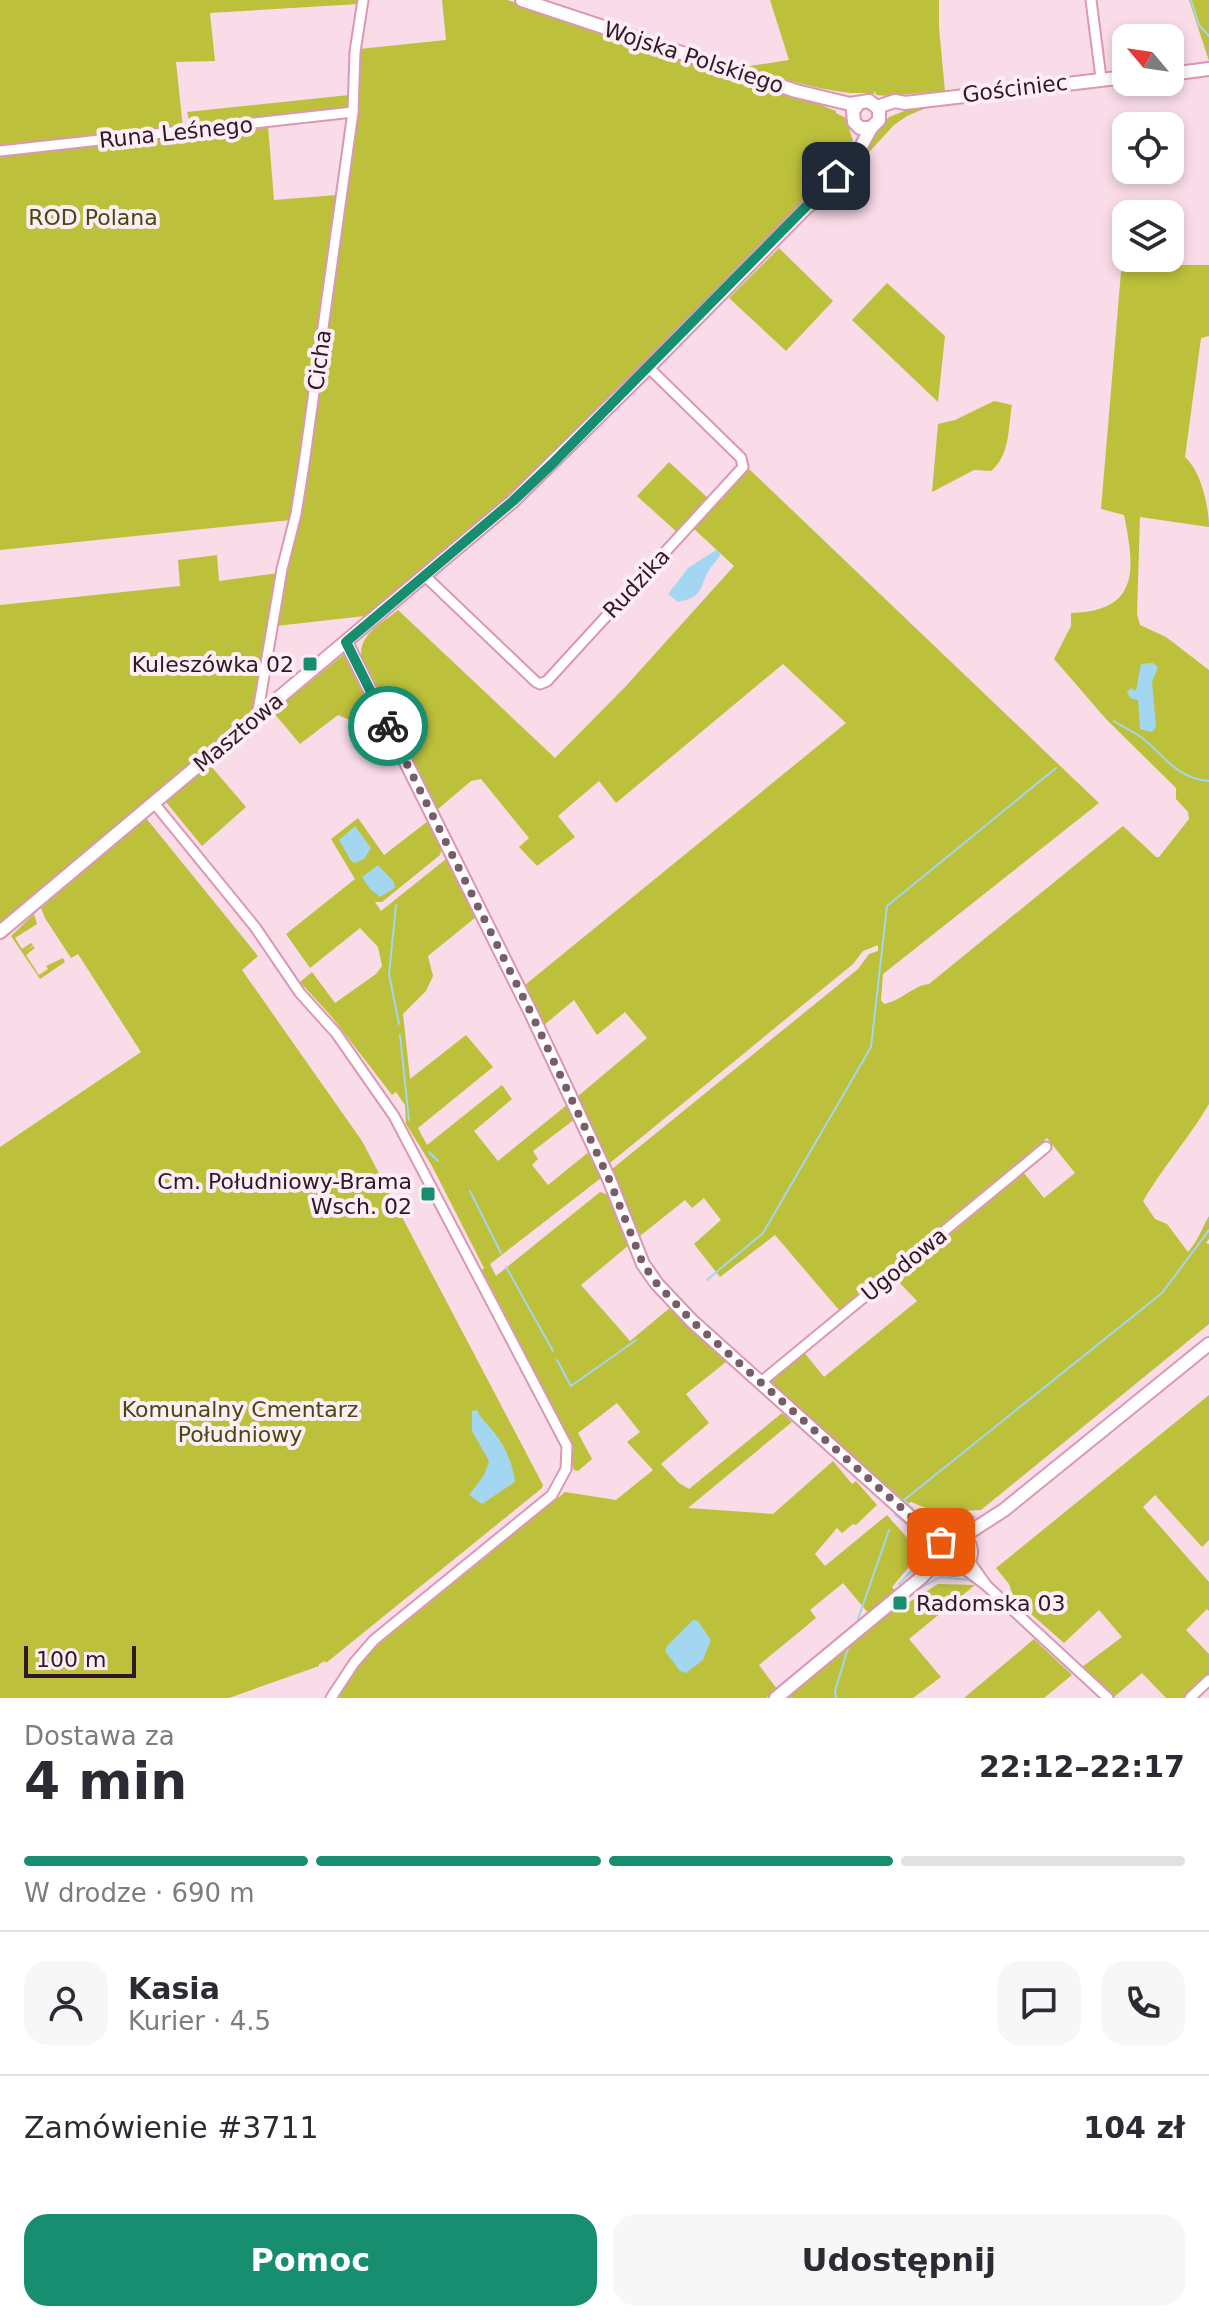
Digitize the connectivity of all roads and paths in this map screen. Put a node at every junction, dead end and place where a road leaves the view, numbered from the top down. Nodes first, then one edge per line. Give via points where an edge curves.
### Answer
1 (363, 0) edge
2 (522, 0) edge
3 (1091, 0) edge
4 (1209, 69) edge
5 (1184, 72) edge
6 (1101, 78) junction
7 (1112, 78) edge
8 (855, 109) junction
9 (353, 112) junction
10 (879, 112) junction
11 (866, 128) junction
12 (0, 151) edge
13 (649, 368) junction
14 (425, 576) junction
15 (346, 642) junction
16 (257, 717) junction
17 (154, 803) junction
18 (0, 932) edge
19 (1046, 1147) dead end
20 (1209, 1344) edge
21 (761, 1382) junction
22 (966, 1541) junction
23 (942, 1552) junction
24 (965, 1564) junction
25 (1209, 1680) edge
26 (331, 1698) edge
27 (776, 1698) edge
28 (1108, 1698) edge
29 (1190, 1698) edge

1 - 9 street, Cicha
2 - 8 street, Wojska Polskiego
3 - 6 street
4 - 5 street
6 - 7 street, Gościniec
6 - 10 street, Gościniec via 905,103
8 - 10 street via 869,101
8 - 11 street via 854,122
9 - 12 street, Runa Leśnego
9 - 16 street, Cicha via 304,464
10 - 11 street via 877,124
11 - 13 street, Masztowa via 851,160
13 - 14 street, Masztowa via 513,501
13 - 14 street, Rudzika via 741,458 743,467 547,681 536,682
14 - 15 street, Masztowa
15 - 16 street, Masztowa
15 - 21 street via 538,1028 643,1264 692,1321
16 - 17 street, Masztowa
17 - 18 street, Masztowa
17 - 26 street via 255,927 394,1116 567,1446 566,1469 552,1495 374,1640
19 - 21 street, Ugodowa
20 - 22 street
21 - 23 street
22 - 23 street via 952,1535
22 - 24 street via 971,1553
23 - 24 street via 953,1569
23 - 27 street via 922,1577
24 - 28 street
25 - 29 street

